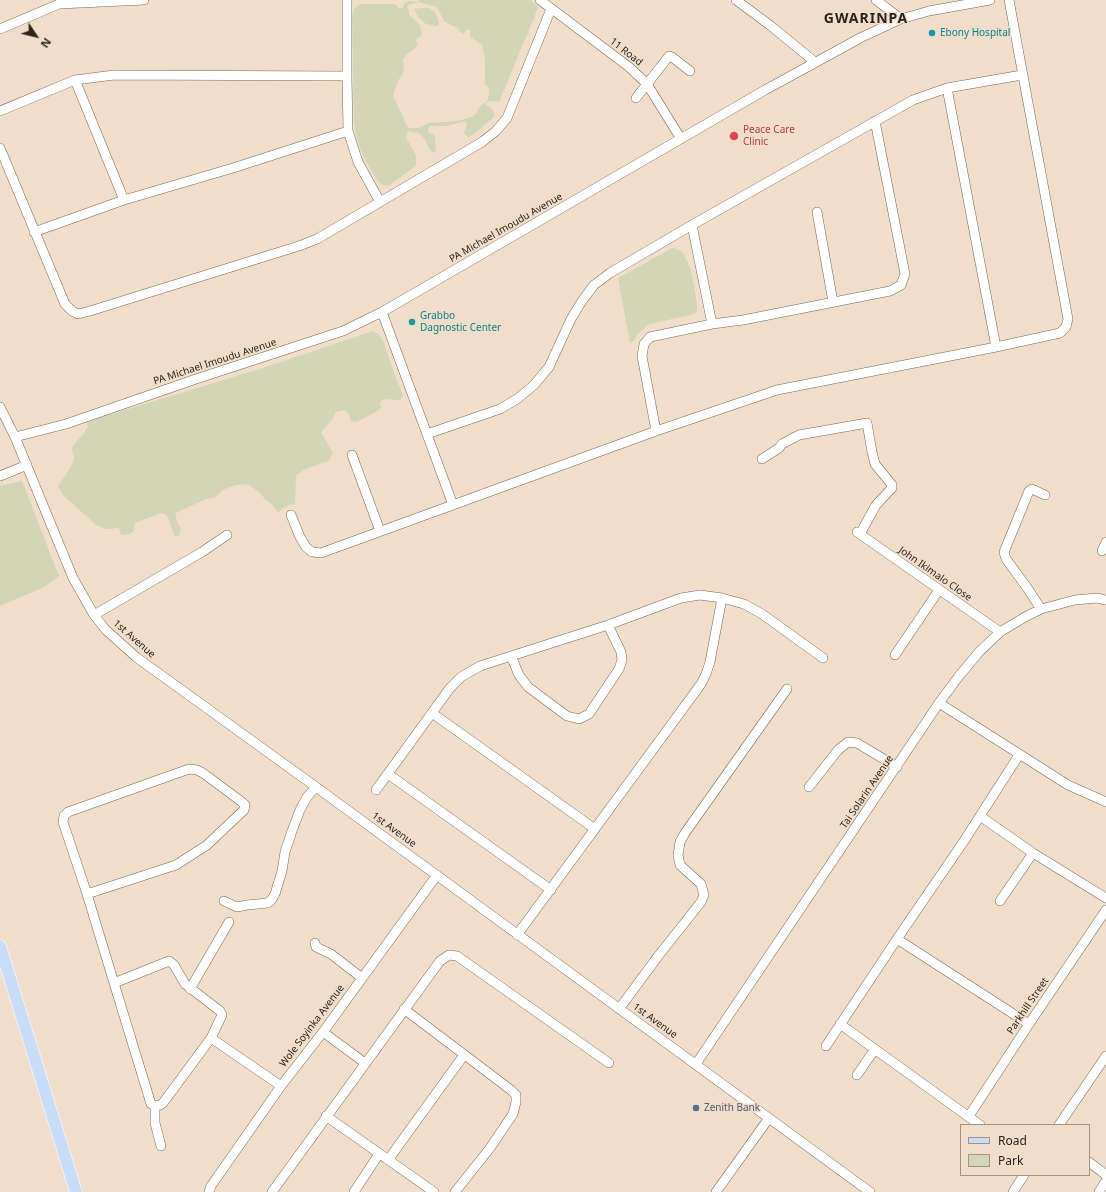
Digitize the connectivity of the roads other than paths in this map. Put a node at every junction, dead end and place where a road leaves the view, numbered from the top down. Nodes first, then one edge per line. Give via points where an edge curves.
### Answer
1 (144, 0) edge
2 (347, 0) edge
3 (540, 0) edge
4 (736, 0) edge
5 (876, 0) edge
6 (990, 0) edge
7 (1009, 0) edge
8 (58, 2) edge
9 (551, 9) junction
10 (901, 19) junction
11 (0, 29) edge
12 (815, 62) junction
13 (690, 71) dead end
14 (1022, 75) junction
15 (347, 76) junction
16 (75, 80) junction
17 (647, 84) junction
18 (947, 88) junction
19 (636, 98) dead end
20 (0, 111) edge
21 (876, 121) junction
22 (348, 130) junction
23 (681, 139) junction
24 (0, 148) edge
25 (124, 200) junction
26 (380, 202) junction
27 (818, 212) dead end
28 (692, 225) junction
29 (34, 232) junction
30 (833, 302) junction
31 (382, 312) junction
32 (712, 324) junction
33 (996, 347) junction
34 (0, 407) edge
35 (656, 431) junction
36 (427, 434) junction
37 (15, 438) junction
38 (352, 455) dead end
39 (762, 459) dead end
40 (26, 465) junction
41 (0, 476) edge
42 (1044, 495) dead end
43 (453, 505) junction
44 (291, 515) dead end
45 (380, 531) junction
46 (227, 535) dead end
47 (1106, 542) edge
48 (1102, 551) dead end
49 (939, 590) junction
50 (722, 598) junction
51 (1106, 600) edge
52 (1041, 609) junction
53 (94, 615) junction
54 (608, 625) junction
55 (1000, 632) junction
56 (895, 655) dead end
57 (511, 656) junction
58 (823, 658) dead end
59 (787, 689) dead end
60 (940, 703) junction
61 (432, 713) junction
62 (1020, 755) junction
63 (897, 767) junction
64 (388, 774) junction
65 (316, 786) junction
66 (809, 787) dead end
67 (376, 790) dead end
68 (1106, 802) edge
69 (980, 816) junction
70 (595, 829) junction
71 (1033, 853) junction
72 (437, 875) junction
73 (551, 890) junction
74 (87, 894) junction
75 (1106, 898) edge
76 (224, 901) dead end
77 (1000, 901) dead end
78 (1106, 910) edge
79 (229, 922) dead end
80 (517, 935) junction
81 (897, 939) junction
82 (315, 943) dead end
83 (0, 946) edge
84 (362, 978) junction
85 (114, 983) junction
86 (190, 989) junction
87 (619, 1009) junction
88 (404, 1010) junction
89 (840, 1024) junction
90 (1029, 1024) junction
91 (323, 1032) junction
92 (211, 1038) junction
93 (826, 1046) dead end
94 (875, 1049) junction
95 (464, 1055) junction
96 (1106, 1056) edge
97 (365, 1063) junction
98 (609, 1063) dead end
99 (696, 1064) junction
100 (857, 1075) dead end
101 (281, 1086) junction
102 (156, 1106) junction
103 (326, 1116) junction
104 (969, 1116) junction
105 (769, 1118) junction
106 (979, 1124) edge
107 (1060, 1124) edge
108 (161, 1146) dead end
109 (380, 1154) junction
110 (388, 1160) junction
111 (1090, 1163) edge
112 (1106, 1175) edge
113 (1023, 1176) edge
114 (1106, 1181) edge
115 (431, 1191) edge
116 (76, 1192) edge
117 (209, 1192) edge
118 (272, 1192) edge
119 (354, 1192) edge
120 (455, 1192) edge
121 (716, 1192) edge
122 (870, 1192) edge
123 (1013, 1192) edge
124 (1099, 1192) edge

1 - 8 street
2 - 15 street
3 - 9 street, 11 Road
4 - 12 street
5 - 10 street
6 - 10 street, PA Michael Imoudu Avenue
7 - 14 street
8 - 11 street
9 - 17 street, 11 Road via 629,67
9 - 26 street via 507,118 496,131 482,142
10 - 12 street, PA Michael Imoudu Avenue
12 - 23 street, PA Michael Imoudu Avenue
13 - 17 street via 669,56
14 - 18 street
14 - 33 street via 1068,319 1066,327 1060,333
15 - 16 street via 114,75
15 - 22 street
16 - 20 street
16 - 25 street
17 - 19 street
17 - 23 street, 11 Road
18 - 21 street via 913,100
18 - 33 street
21 - 28 street
21 - 30 street via 905,274 901,285 890,291
22 - 25 street
22 - 26 street via 358,162
23 - 31 street, PA Michael Imoudu Avenue
24 - 29 street
25 - 29 street
26 - 29 street via 317,239 299,246 78,314 64,304
27 - 30 street
28 - 32 street
28 - 36 street via 594,285 571,319 549,367 534,385 517,399 493,412
30 - 32 street
31 - 36 street
31 - 37 street, PA Michael Imoudu Avenue via 343,331 66,424
32 - 35 street via 650,337 644,344 642,356
33 - 35 street via 777,390
34 - 37 street, 1st Avenue
35 - 43 street
36 - 43 street
37 - 40 street, 1st Avenue
38 - 45 street
39 - 49 street, John Ikimalo Close via 799,435 867,423 875,464 892,488 876,505 858,533
40 - 41 street
40 - 53 street, 1st Avenue via 73,578
42 - 52 street via 1032,489 1029,491 1004,552 1006,559
43 - 45 street
44 - 45 street via 303,542 312,552 321,553
46 - 53 street
47 - 48 street
49 - 55 street, John Ikimalo Close
49 - 56 street
50 - 54 street via 700,595 681,598
50 - 58 street via 744,604 762,614
50 - 70 street via 710,662 701,684
51 - 52 street, Tai Solarin Avenue via 1075,600
52 - 55 street, Tai Solarin Avenue
53 - 65 street, 1st Avenue via 106,630 136,657
54 - 57 street
54 - 57 street via 621,652 622,660 619,669 589,714 579,719 567,716 528,687 519,675
55 - 60 street, Tai Solarin Avenue via 980,651
57 - 61 street via 480,666 461,677
59 - 87 street via 680,842 680,865 701,884 704,895
60 - 62 street
60 - 63 street, Tai Solarin Avenue
61 - 64 street
61 - 70 street
62 - 68 street via 1068,785
62 - 69 street
63 - 66 street via 857,743 848,742 838,750
63 - 99 street, Tai Solarin Avenue
64 - 67 street
64 - 73 street
65 - 72 street, 1st Avenue
65 - 76 street via 300,810 272,899 268,903 237,907
69 - 71 street
69 - 81 street
70 - 73 street
71 - 75 street
71 - 77 street
72 - 80 street, 1st Avenue
72 - 84 street, Wole Soyinka Avenue
73 - 80 street
74 - 74 street via 176,865 207,845 244,810 245,805 204,773 189,769 68,812 64,816 64,822
74 - 85 street
78 - 90 street, Parkhill Street
79 - 86 street
80 - 87 street, 1st Avenue
81 - 89 street
81 - 90 street
82 - 84 street via 316,947 331,954
83 - 116 main road
84 - 91 street, Wole Soyinka Avenue
85 - 86 street via 169,961
85 - 102 street via 151,1104
86 - 92 street via 222,1015
87 - 99 street, 1st Avenue
88 - 95 street
88 - 97 street
88 - 98 street via 440,961 449,955 457,956
89 - 93 street
89 - 94 street
90 - 104 street, Parkhill Street
91 - 97 street
91 - 101 street, Wole Soyinka Avenue
92 - 101 street
92 - 102 street via 163,1103
94 - 100 street
94 - 104 street
95 - 110 street
95 - 120 street via 511,1090 516,1095 516,1102 513,1114 490,1148
96 - 107 street
97 - 103 street
99 - 105 street, 1st Avenue
101 - 117 street, Wole Soyinka Avenue
102 - 108 street via 155,1123
103 - 109 street
103 - 118 street
104 - 106 street
105 - 121 street
105 - 122 street, 1st Avenue
109 - 110 street
109 - 119 street
110 - 115 street
111 - 112 street
113 - 123 street
114 - 124 street

